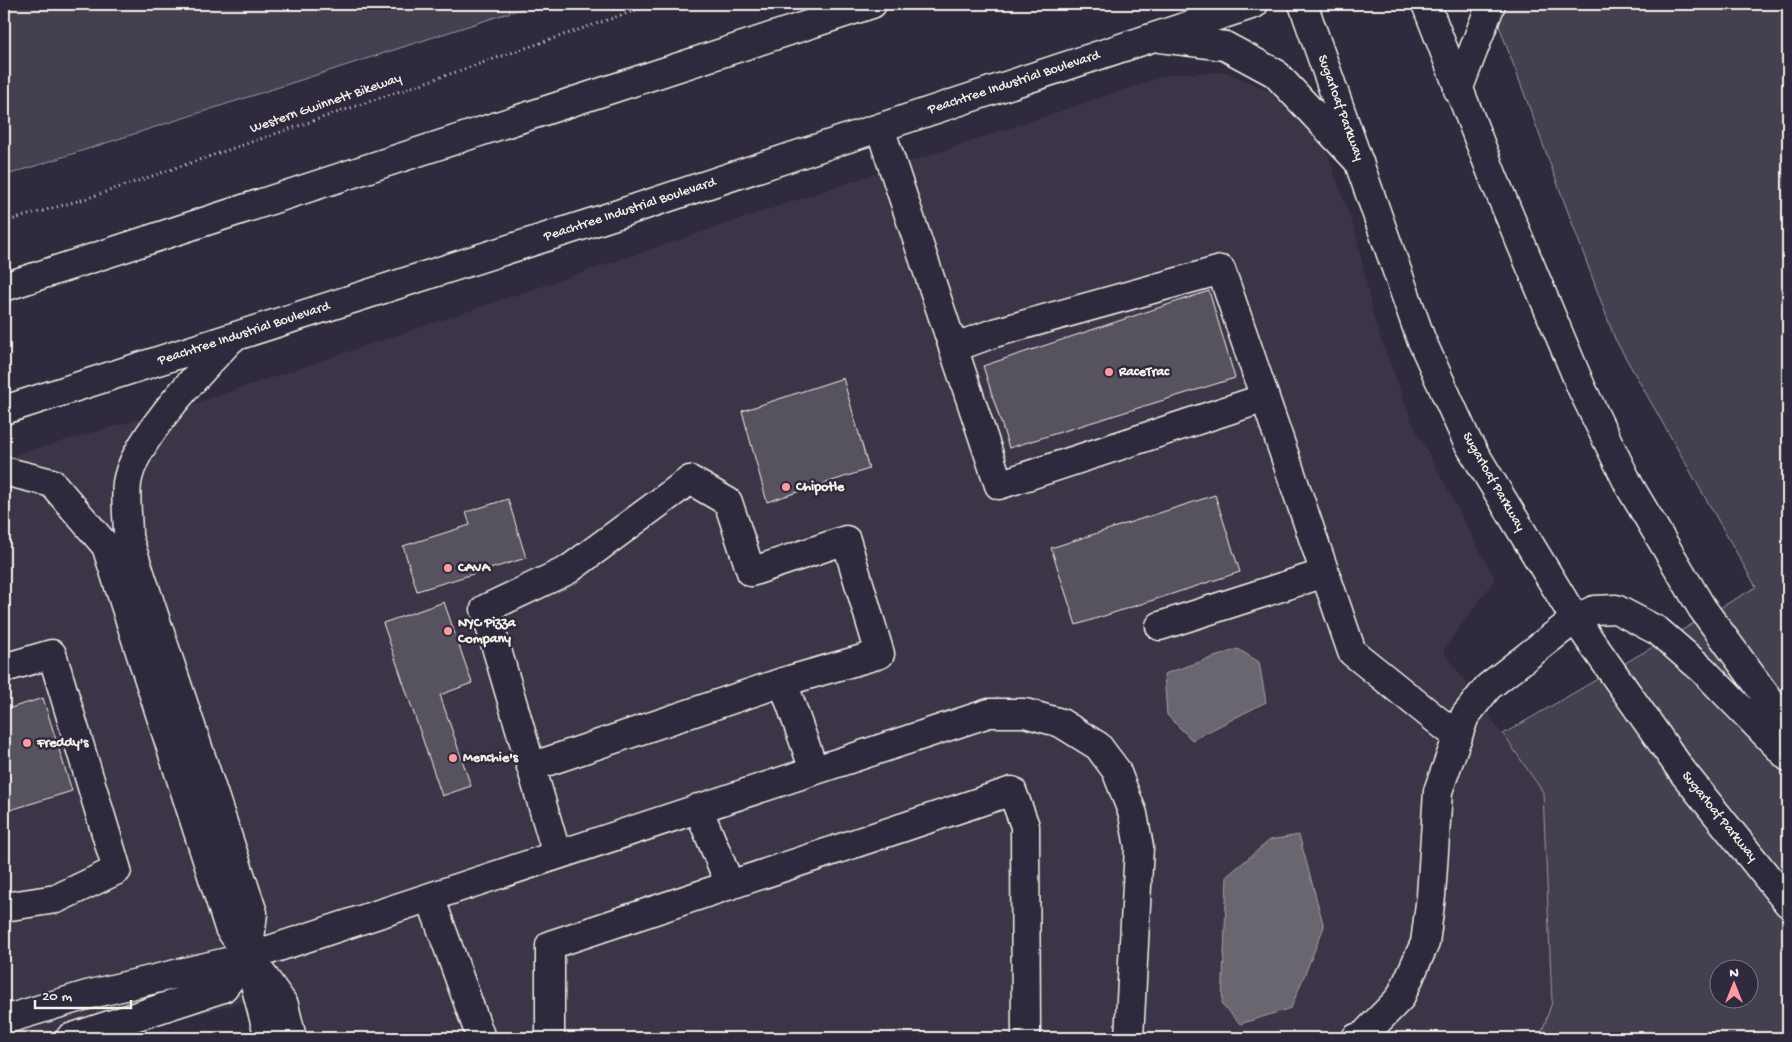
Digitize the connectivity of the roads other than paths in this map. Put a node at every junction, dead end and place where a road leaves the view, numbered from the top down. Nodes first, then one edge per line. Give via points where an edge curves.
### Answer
1 (872, 4) edge
2 (1254, 4) edge
3 (1303, 4) edge
4 (1426, 4) edge
5 (1491, 4) edge
6 (1154, 37) junction
7 (1458, 90) junction
8 (880, 128) junction
9 (1359, 162) junction
10 (4, 287) edge
11 (232, 338) junction
12 (953, 348) junction
13 (1265, 398) junction
14 (4, 410) edge
15 (4, 471) edge
16 (1325, 573) junction
17 (1575, 619) junction
18 (1160, 626) dead end
19 (4, 668) edge
20 (783, 682) junction
21 (1788, 726) edge
22 (1458, 737) junction
23 (1788, 757) edge
24 (531, 767) junction
25 (814, 770) junction
26 (698, 808) junction
27 (557, 855) junction
28 (730, 885) junction
29 (430, 897) junction
30 (1788, 903) edge
31 (4, 907) edge
32 (248, 957) junction
33 (4, 1020) edge
34 (70, 1038) edge
35 (269, 1038) edge
36 (292, 1038) edge
37 (481, 1038) edge
38 (550, 1038) edge
39 (1026, 1038) edge
40 (1129, 1038) edge
41 (1356, 1038) edge

1 - 10 main road
2 - 6 main road, Peachtree Industrial Boulevard
3 - 9 main road, Sugarloaf Parkway
4 - 7 main road
5 - 7 main road
6 - 8 main road, Peachtree Industrial Boulevard
6 - 9 main road via 1225,46 1275,73
7 - 21 main road via 1582,389 1630,487 1702,608
8 - 11 main road, Peachtree Industrial Boulevard
8 - 12 main road
9 - 17 main road, Sugarloaf Parkway via 1421,338 1467,441
11 - 14 main road, Peachtree Industrial Boulevard
11 - 32 main road via 184,390 141,446 127,482 128,537 253,912
12 - 13 main road via 994,333 1221,270
12 - 13 main road via 999,485
13 - 16 main road
15 - 32 main road via 52,483 106,546 229,928
16 - 18 main road
16 - 22 main road via 1352,652
17 - 22 main road via 1488,687 1465,716
17 - 23 main road via 1586,612 1616,609 1658,631 1703,670
17 - 30 main road, Sugarloaf Parkway via 1682,771
19 - 31 main road via 52,654 117,870 56,899
20 - 24 main road
20 - 24 main road via 880,654 846,540 751,572 728,502 690,480 568,570 485,609
20 - 25 main road
22 - 41 main road via 1438,791 1425,943 1400,998 1364,1035
24 - 27 main road
25 - 26 main road
25 - 40 main road via 989,713 1025,713 1061,723 1098,746 1116,770 1134,814 1139,847
26 - 27 main road
26 - 28 main road
27 - 29 main road
28 - 38 main road via 550,945
28 - 39 main road via 1012,791 1025,826
29 - 32 main road
29 - 37 main road
32 - 33 main road via 87,995
32 - 34 main road via 223,988
32 - 35 main road
32 - 36 main road via 284,1005

